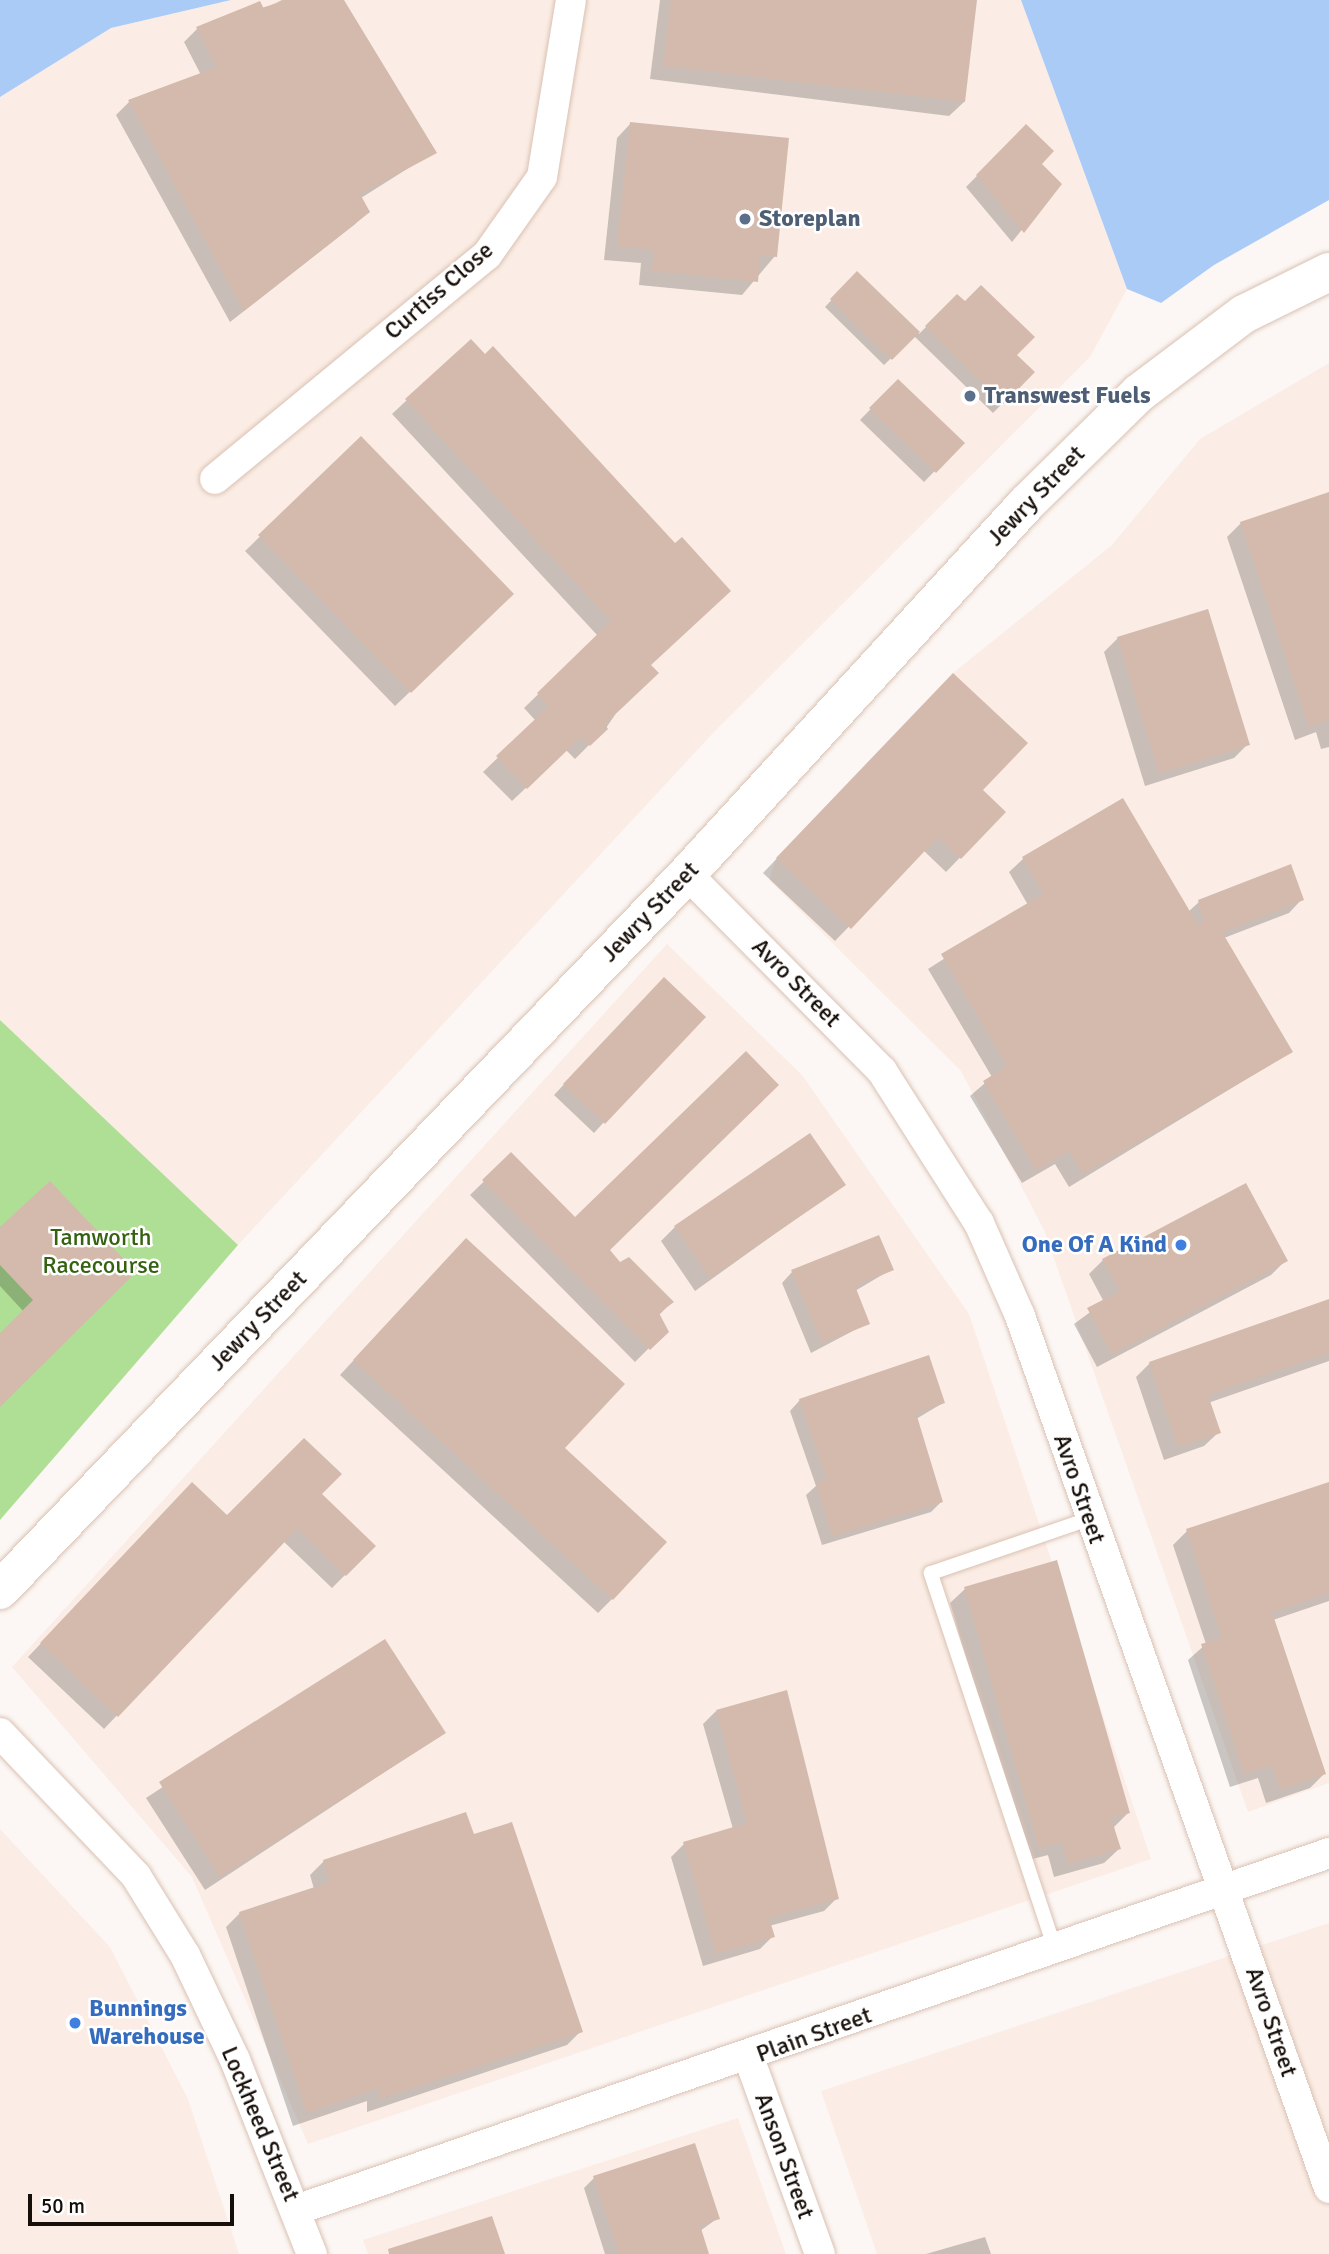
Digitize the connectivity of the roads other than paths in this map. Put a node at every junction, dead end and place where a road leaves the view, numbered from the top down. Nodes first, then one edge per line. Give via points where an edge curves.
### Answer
1 (572, 0) edge
2 (1329, 272) edge
3 (215, 479) dead end
4 (687, 874) junction
5 (1089, 1519) junction
6 (0, 1590) edge
7 (0, 1733) edge
8 (1329, 1853) edge
9 (1225, 1890) junction
10 (1055, 1949) junction
11 (749, 2058) junction
12 (1329, 2188) edge
13 (296, 2210) junction
14 (312, 2254) edge
15 (820, 2254) edge

1 - 3 street, Curtiss Close via 542,177 487,255
2 - 4 main road, Jewry Street via 1244,314 1139,393 1026,504
4 - 5 street, Avro Street via 882,1071 933,1144 979,1223 1020,1316
4 - 6 main road, Jewry Street
5 - 9 street, Avro Street
5 - 10 lane via 931,1573
7 - 13 street, Lockheed Street via 136,1876 207,2002
8 - 9 street, Plain Street
9 - 10 street, Plain Street
9 - 12 street, Avro Street
10 - 11 street, Plain Street
11 - 13 street, Plain Street
11 - 15 street, Anson Street
13 - 14 street, Lockheed Street

